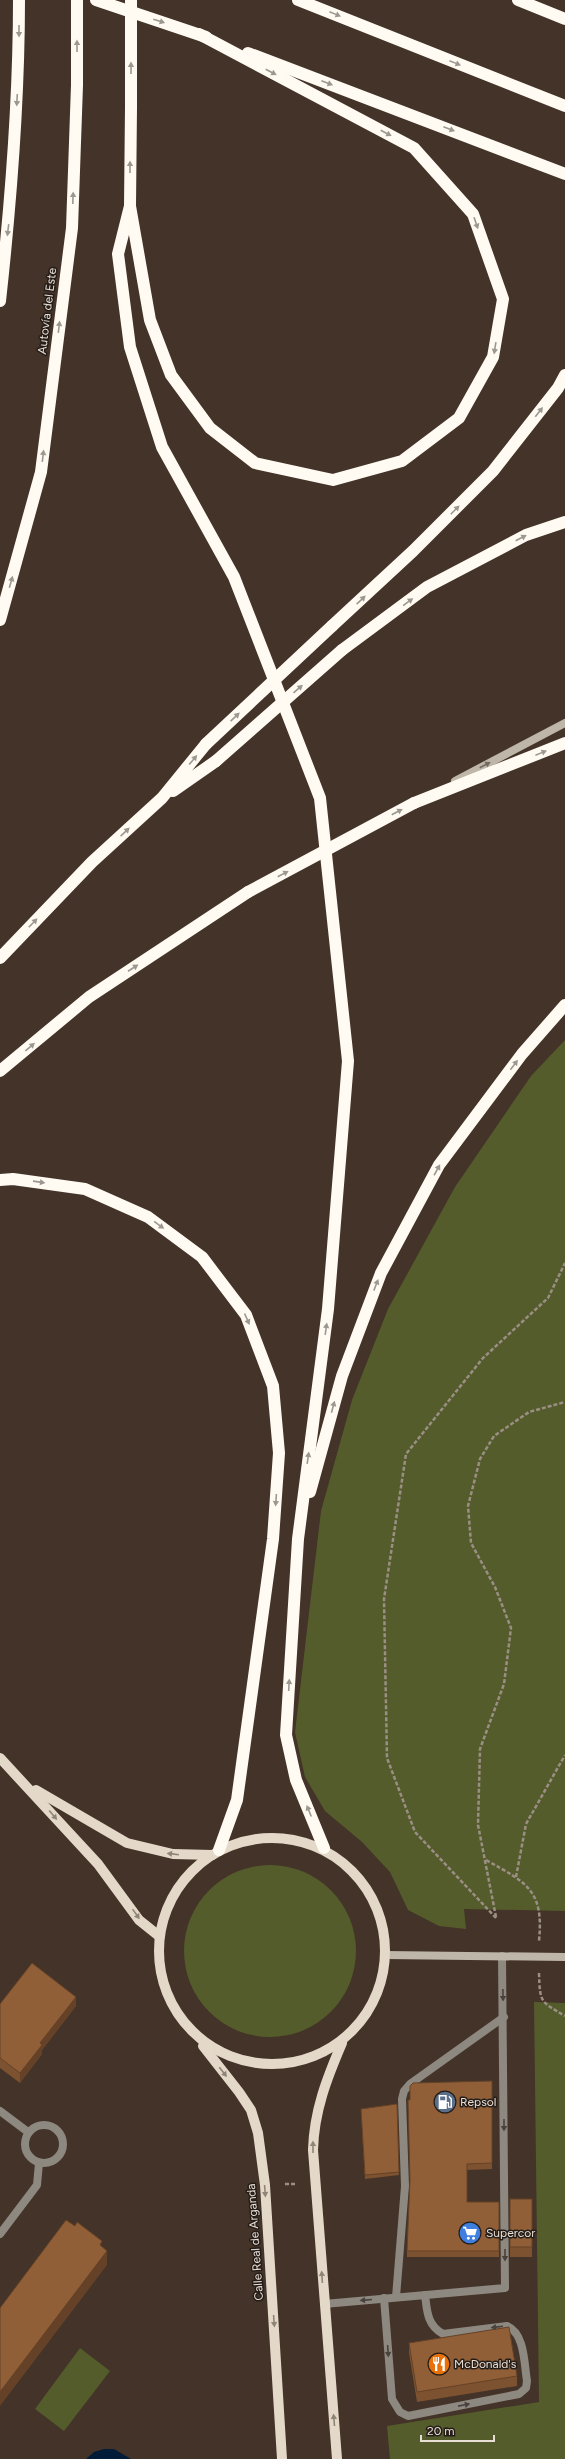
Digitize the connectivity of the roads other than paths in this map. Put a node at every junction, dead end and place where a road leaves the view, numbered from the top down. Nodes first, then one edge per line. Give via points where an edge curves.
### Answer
1 (19, 0) edge
2 (77, 0) edge
3 (96, 0) edge
4 (131, 0) edge
5 (298, 0) edge
6 (518, 0) edge
7 (565, 19) edge
8 (199, 34) junction
9 (565, 106) edge
10 (565, 174) edge
11 (130, 206) junction
12 (0, 301) edge
13 (565, 375) edge
14 (565, 522) edge
15 (0, 620) edge
16 (565, 723) edge
17 (565, 743) edge
18 (162, 798) junction
19 (414, 803) junction
20 (0, 958) edge
21 (565, 1005) edge
22 (0, 1071) edge
23 (0, 1180) edge
24 (298, 1540) junction
25 (0, 1758) edge
26 (28, 1785) junction
27 (324, 1848) junction
28 (216, 1853) junction
29 (159, 1936) junction
30 (385, 1955) junction
31 (502, 1956) junction
32 (565, 1957) edge
33 (504, 2017) junction
34 (199, 2041) junction
35 (342, 2043) junction
36 (0, 2111) edge
37 (28, 2132) junction
38 (39, 2163) junction
39 (0, 2234) edge
40 (425, 2295) junction
41 (396, 2297) junction
42 (384, 2298) junction
43 (324, 2304) junction
44 (282, 2459) edge
45 (337, 2459) edge

1 -> 12 highway via 19,61 10,218
15 -> 2 highway, Autovía del Este via 41,472 72,228
3 -> 8 highway
11 -> 4 highway, bridge
5 -> 9 highway
6 - 7 highway
8 -> 10 highway
8 -> 11 highway via 414,148 473,214 503,299 493,357 459,418 402,461 333,480 255,463 210,428 171,375 150,320
24 -> 11 highway via 328,1309 348,1061 320,798 234,577 162,447 130,347 118,254
18 -> 13 highway, bridge via 206,744 413,551 493,471 558,388
18 -> 14 highway, bridge via 216,761 342,650 427,587 526,536
19 -> 16 main road
19 -> 17 highway
20 -> 18 highway via 92,862
22 -> 19 highway, bridge via 89,997 248,892
24 -> 21 highway via 342,1376 381,1273 439,1165 522,1054
23 -> 28 highway via 13,1178 85,1188 148,1217 202,1256 246,1315 272,1386 279,1453 273,1539 237,1800
27 -> 24 highway via 296,1780 286,1735
25 - 26 main road
28 -> 26 main road via 173,1854 127,1844
26 -> 29 main road via 98,1864 139,1920
27 - 28 main road via 289,1836 257,1835
27 - 30 main road via 360,1878 380,1915
28 - 29 main road via 191,1873 174,1896
29 - 34 main road via 160,1982 183,2023
30 - 31 main road
30 - 35 main road via 380,1984 368,2012
31 - 32 main road
31 -> 33 street
33 -> 40 street via 506,2288
33 - 41 street via 410,2084 404,2091 402,2099 405,2186
34 - 35 main road via 224,2056 254,2064 284,2065 313,2059
34 -> 44 main road, Calle Real de Arganda via 240,2092 251,2110 258,2132 265,2185
43 -> 35 main road via 313,2129 324,2084
36 - 37 street
37 - 38 street via 26,2150 29,2156
37 - 38 street via 46,2125 52,2126 61,2135 63,2147 57,2158 52,2162
38 - 39 street via 37,2185
40 - 41 street
42 -> 40 street via 392,2399 400,2412 408,2416 519,2394 526,2388 519,2336 513,2329 507,2326 443,2334 435,2330 428,2320
41 - 42 street
42 -> 43 street
45 -> 43 main road

